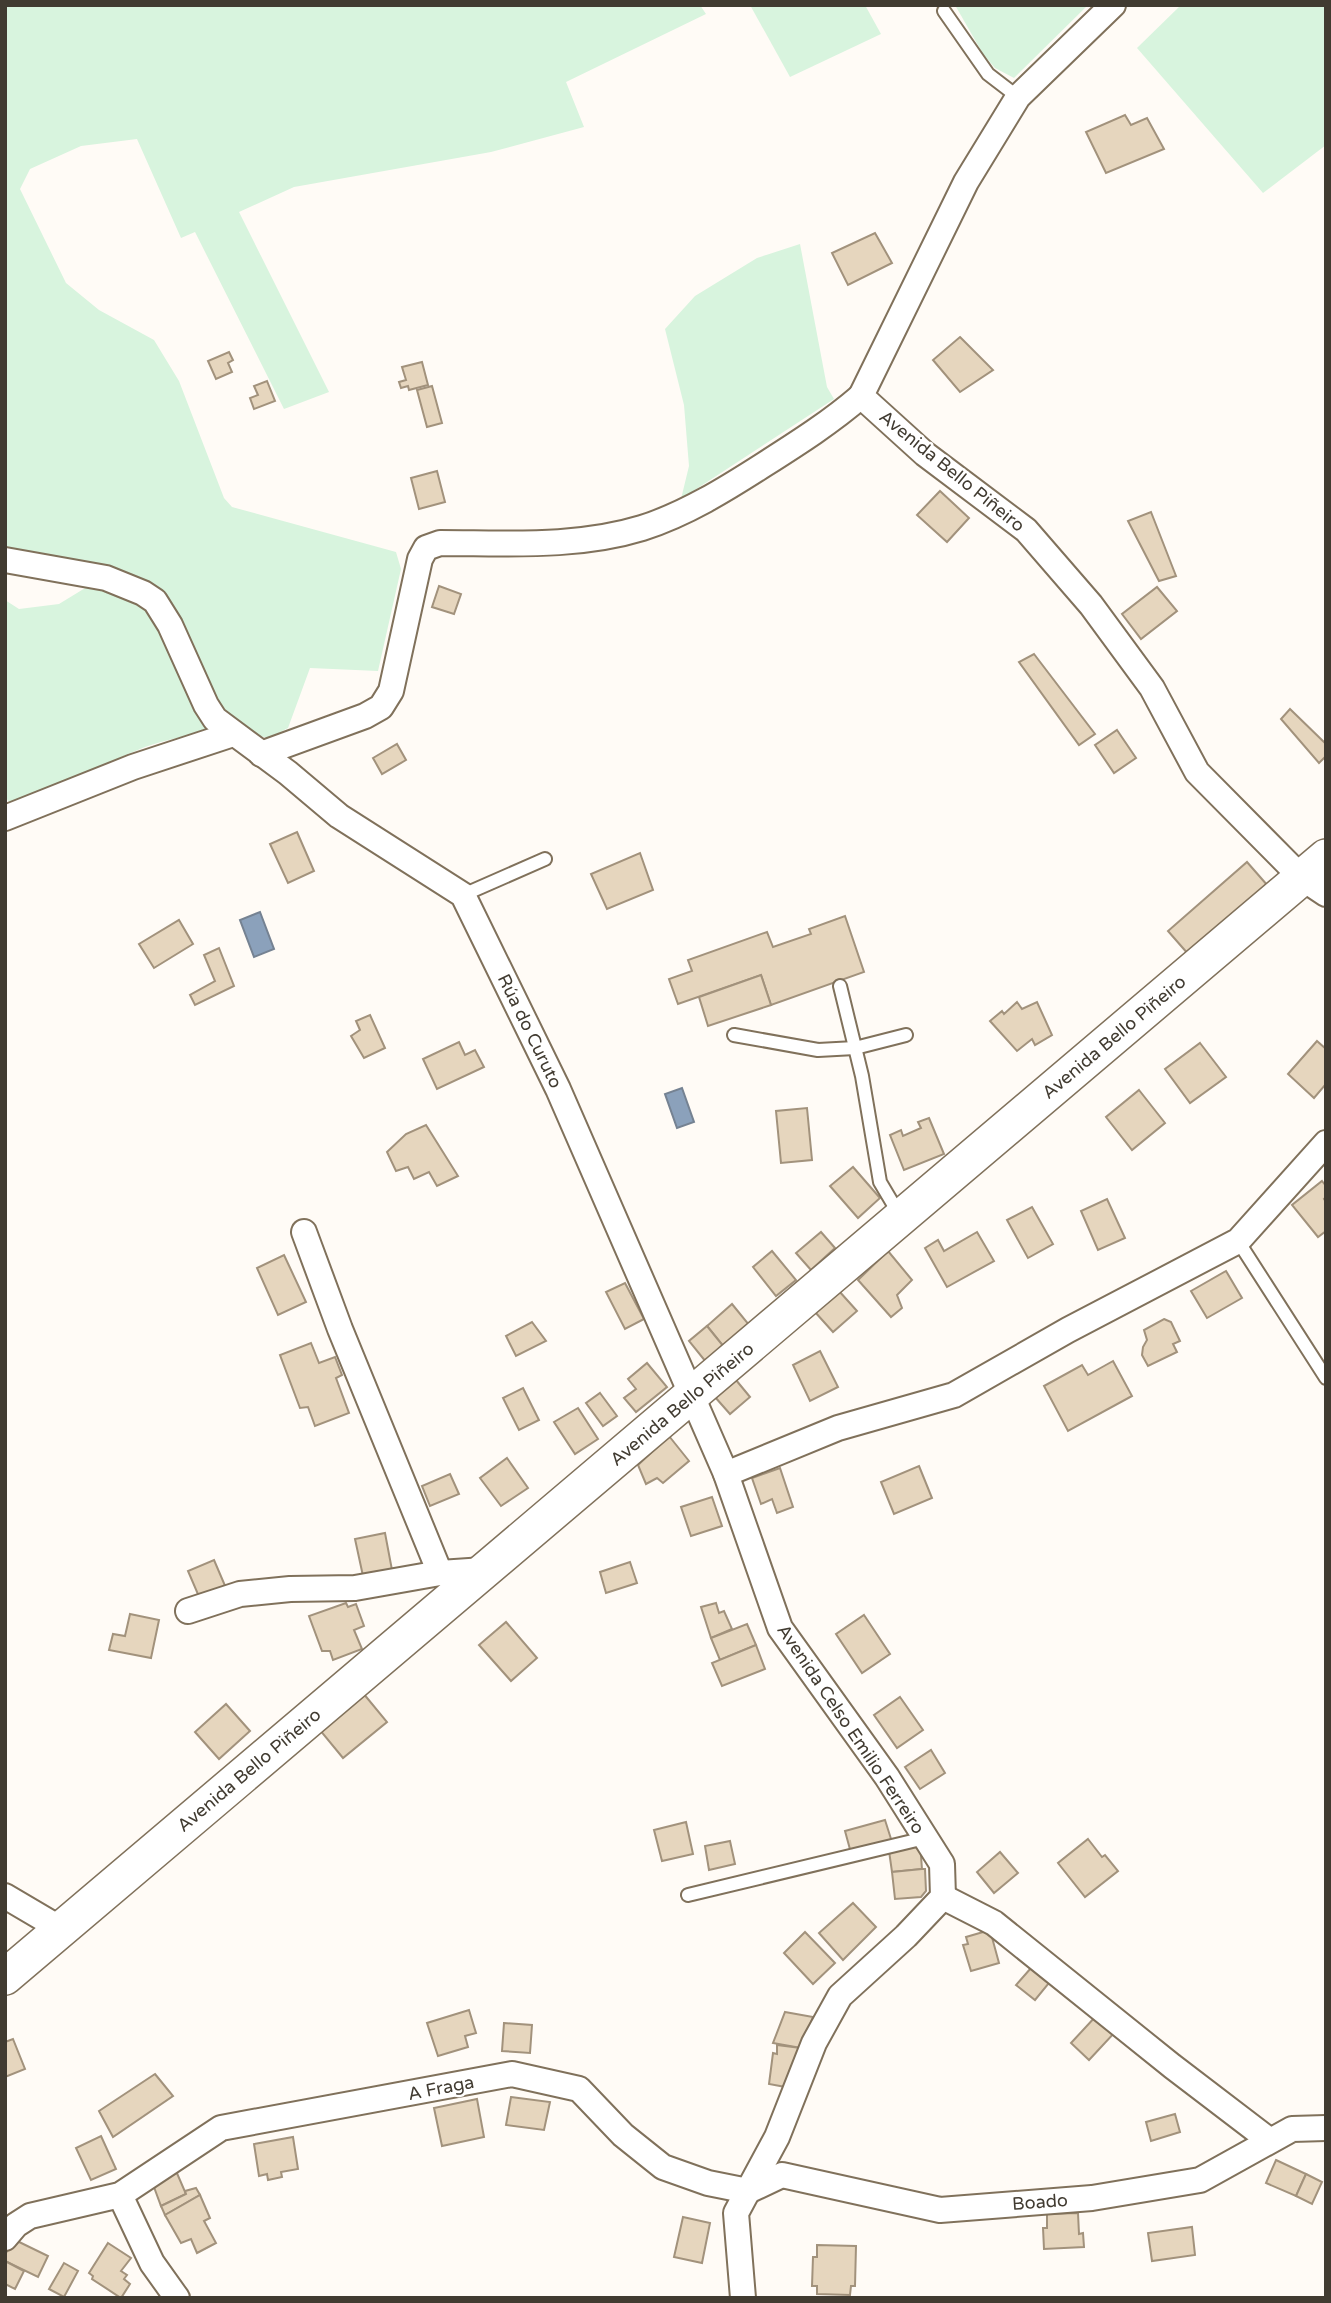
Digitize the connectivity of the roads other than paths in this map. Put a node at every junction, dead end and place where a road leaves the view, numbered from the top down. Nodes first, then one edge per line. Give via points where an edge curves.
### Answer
1 (1113, 5) edge
2 (944, 11) dead end
3 (1018, 97) junction
4 (860, 396) junction
5 (5, 560) edge
6 (233, 734) junction
7 (261, 754) junction
8 (5, 818) edge
9 (545, 859) dead end
10 (1318, 876) edge
11 (463, 895) junction
12 (840, 986) dead end
13 (734, 1035) dead end
14 (906, 1035) dead end
15 (855, 1048) junction
16 (1326, 1143) edge
17 (901, 1217) junction
18 (304, 1232) dead end
19 (1238, 1241) junction
20 (1326, 1378) edge
21 (691, 1396) junction
22 (726, 1474) junction
23 (484, 1570) junction
24 (440, 1573) junction
25 (188, 1611) dead end
26 (925, 1838) junction
27 (688, 1895) dead end
28 (5, 1896) edge
29 (943, 1897) junction
30 (61, 1929) junction
31 (5, 1977) edge
32 (1326, 2128) edge
33 (1269, 2140) junction
34 (748, 2191) junction
35 (120, 2195) junction
36 (5, 2238) edge
37 (177, 2298) edge
38 (743, 2298) edge

1 - 3 street
2 - 3 lane via 988,74
3 - 4 street via 966,182
4 - 7 street via 744,478 688,510 641,529 554,543 440,543 426,548 391,691 381,707
4 - 10 street, Avenida Bello Piñeiro via 925,454 1026,530 1091,605 1152,688 1197,772
5 - 6 street via 106,578 155,601 206,705
6 - 7 street
6 - 8 street via 133,767
7 - 11 street via 339,816
9 - 11 lane
10 - 17 street, Avenida Bello Piñeiro
11 - 21 street, Rúa do Curuto via 558,1089
12 - 15 lane
13 - 15 lane via 818,1050
14 - 15 lane
15 - 17 lane via 880,1182
16 - 19 street
17 - 21 street, Avenida Bello Piñeiro
18 - 24 street
19 - 20 lane
19 - 22 street via 954,1395 838,1428
21 - 22 street, Avenida Celso Emilio Ferreiro
21 - 23 street, Avenida Bello Piñeiro
22 - 26 street, Avenida Celso Emilio Ferreiro via 780,1628
23 - 24 street
23 - 30 street, Avenida Bello Piñeiro
24 - 25 street via 355,1588 240,1594
26 - 27 lane
26 - 29 street, Avenida Celso Emilio Ferreiro via 942,1864
28 - 30 street
29 - 33 street via 995,1923
29 - 34 street via 840,1996
30 - 31 street, Avenida Bello Piñeiro
32 - 33 street, Boado via 1292,2129
33 - 34 street, Boado via 1200,2180 1092,2199 940,2210 782,2175
34 - 35 street, A Fraga via 663,2167 623,2135 579,2089 512,2074 221,2128
34 - 38 street via 736,2213
35 - 36 street, A Fraga via 30,2216
35 - 37 street via 152,2263

